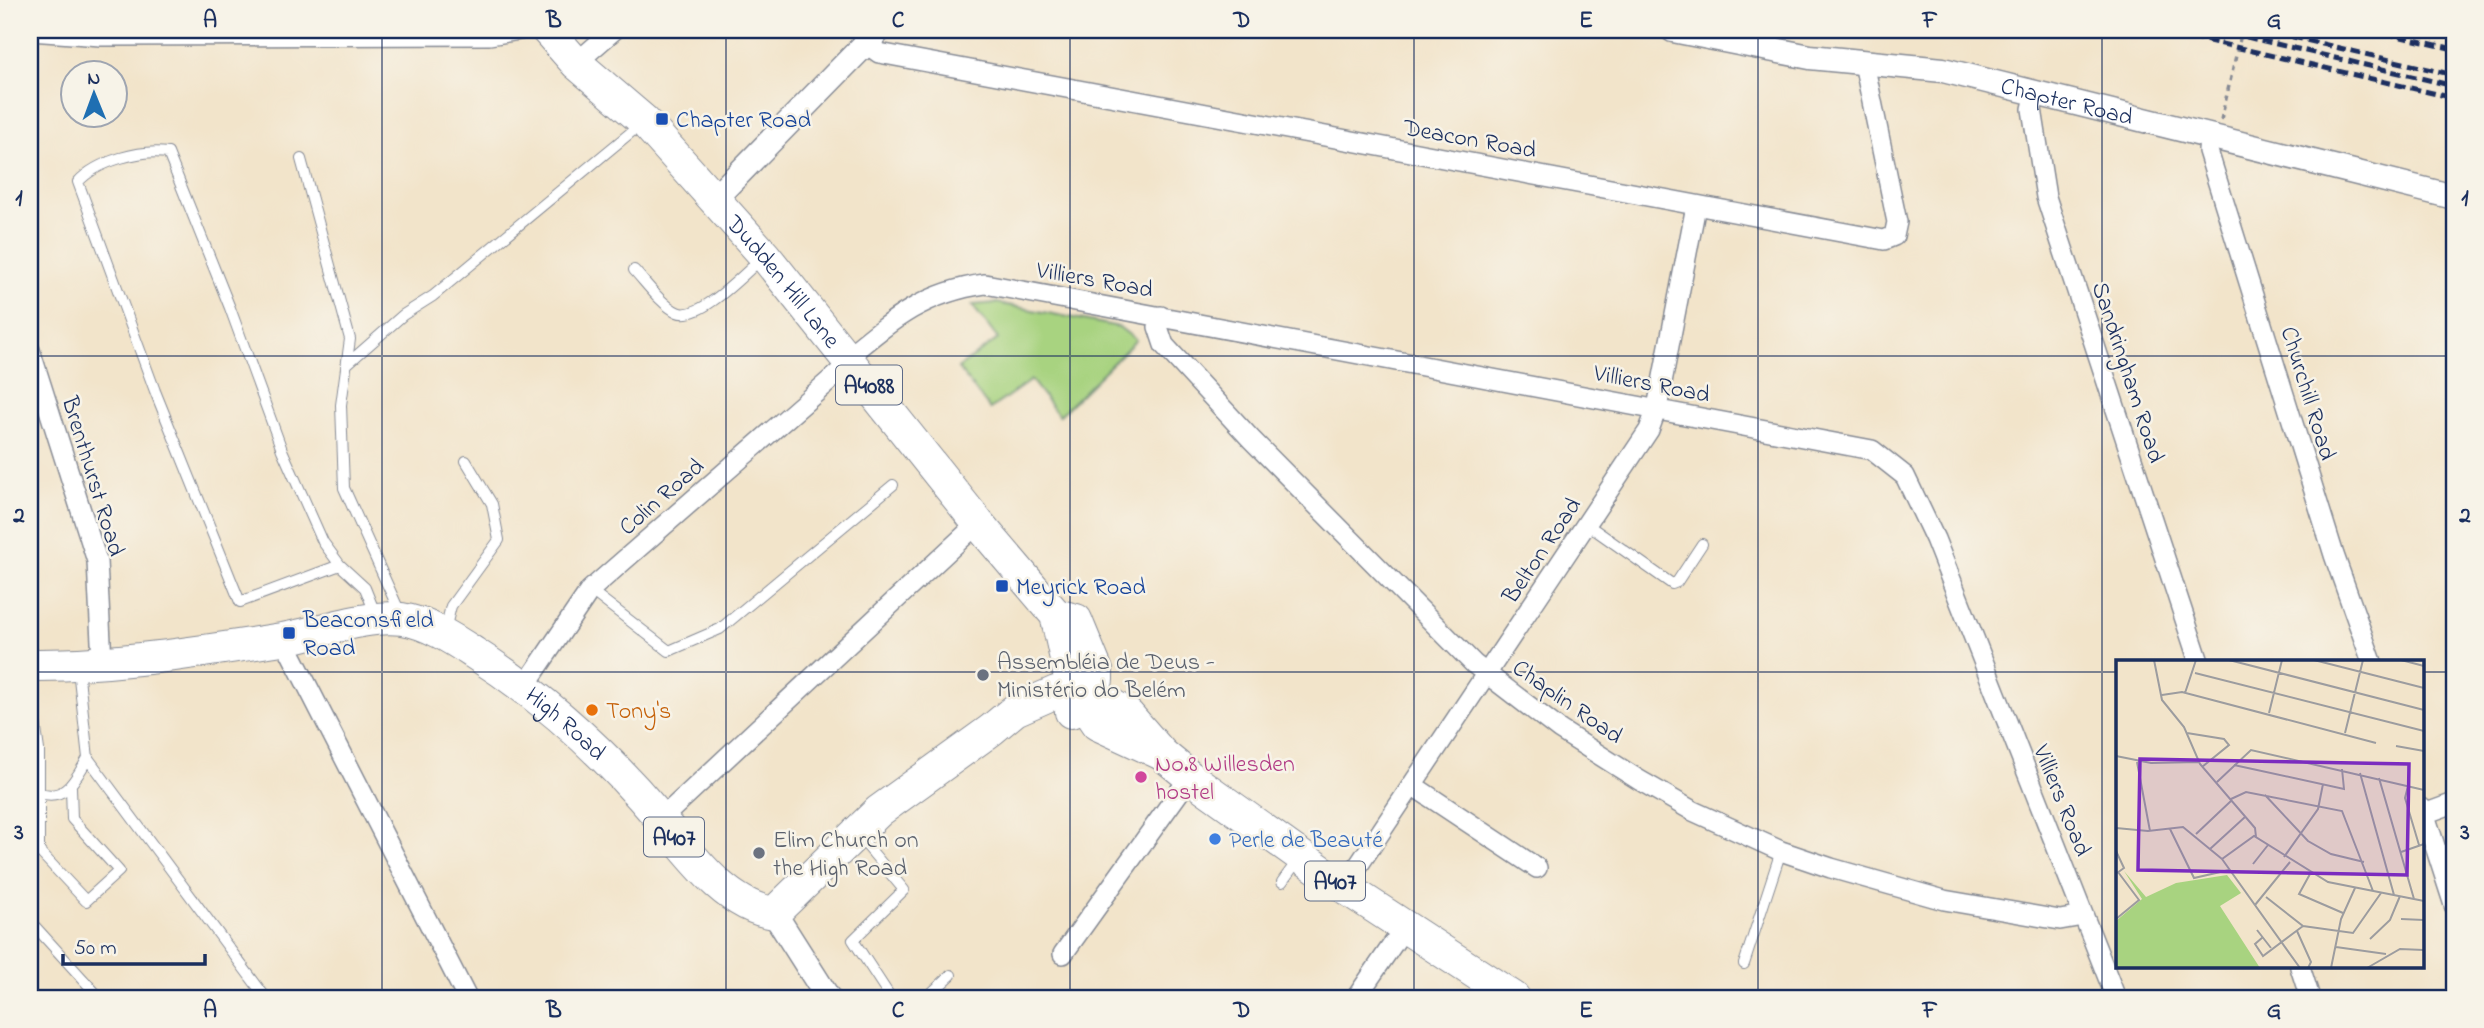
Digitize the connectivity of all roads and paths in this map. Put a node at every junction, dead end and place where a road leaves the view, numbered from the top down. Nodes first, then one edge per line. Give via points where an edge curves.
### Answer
1 (520, 30) edge
2 (547, 30) edge
3 (614, 30) edge
4 (1673, 30) edge
5 (2242, 30) edge
6 (30, 31) edge
7 (100, 33) edge
8 (872, 37) edge
9 (576, 62) junction
10 (1864, 62) junction
11 (2036, 93) junction
12 (644, 121) junction
13 (2215, 131) junction
14 (301, 159) dead end
15 (2454, 197) edge
16 (714, 199) junction
17 (1696, 206) junction
18 (765, 257) junction
19 (634, 271) dead end
20 (1161, 316) junction
21 (30, 349) edge
22 (849, 360) junction
23 (346, 365) junction
24 (1657, 408) junction
25 (466, 461) dead end
26 (893, 485) dead end
27 (978, 523) junction
28 (1588, 525) junction
29 (1702, 544) dead end
30 (340, 565) junction
31 (590, 590) junction
32 (390, 620) junction
33 (444, 634) junction
34 (282, 639) junction
35 (2198, 660) edge
36 (2371, 660) edge
37 (90, 664) junction
38 (30, 665) edge
39 (1487, 674) junction
40 (525, 686) junction
41 (1084, 705) junction
42 (30, 713) edge
43 (88, 758) junction
44 (1190, 777) junction
45 (1412, 785) junction
46 (71, 788) junction
47 (37, 792) junction
48 (2454, 803) edge
49 (2424, 811) edge
50 (2424, 814) edge
51 (661, 819) junction
52 (855, 832) junction
53 (1781, 852) junction
54 (34, 853) edge
55 (1300, 857) junction
56 (1537, 868) dead end
57 (1282, 882) dead end
58 (1344, 887) junction
59 (2454, 905) edge
60 (774, 913) junction
61 (2082, 916) junction
62 (30, 921) edge
63 (1404, 928) junction
64 (1063, 954) dead end
65 (1744, 964) dead end
66 (2300, 968) edge
67 (951, 975) dead end
68 (100, 998) edge
69 (266, 998) edge
70 (467, 998) edge
71 (828, 998) edge
72 (891, 998) edge
73 (926, 998) edge
74 (1356, 998) edge
75 (1514, 998) edge
76 (2116, 998) edge
77 (2310, 998) edge

1 - 7 street via 489,35
2 - 9 main road, Dudden Hill Lane / A4088
3 - 9 street
4 - 10 street, Chapter Road via 1810,57
5 - 13 path
6 - 7 street
8 - 16 street
8 - 17 street, Deacon Road via 879,53
9 - 12 main road, Dudden Hill Lane / A4088
10 - 11 street, Chapter Road via 1943,70
10 - 17 street, Deacon Road via 1897,222 1894,236 1876,240
11 - 13 street, Chapter Road
11 - 35 street, Sandringham Road via 2032,109 2046,197
12 - 16 main road, Dudden Hill Lane / A4088
12 - 23 lane
13 - 15 street, Chapter Road
13 - 36 street, Churchill Road via 2207,147
14 - 23 lane via 350,339
16 - 18 main road, Dudden Hill Lane / A4088
17 - 24 street, Belton Road
18 - 19 lane via 700,311 687,315 675,311
18 - 22 main road, Dudden Hill Lane / A4088
20 - 22 street, Villiers Road via 985,284 956,288 903,312
20 - 24 street, Villiers Road
20 - 39 street, Chaplin Road via 1158,327 1164,345 1251,439
21 - 37 street, Brenthurst Road via 97,561
22 - 27 main road, Dudden Hill Lane / A4088
22 - 31 street, Colin Road
23 - 32 lane via 341,405 344,488
24 - 28 street, Belton Road via 1649,430
24 - 61 street, Villiers Road via 1847,443 1872,450 1905,476 1935,539
25 - 33 lane via 492,503 499,540 451,606
26 - 31 lane via 720,629 669,651
27 - 41 main road, Dudden Hill Lane / A4088 via 1056,615 1076,620 1094,659 1097,680
27 - 51 street
28 - 29 lane via 1672,584
28 - 39 street, Belton Road
30 - 30 lane via 323,542 282,450 168,153 152,151 86,173 78,182 240,602
30 - 32 lane
31 - 40 street, Colin Road
32 - 33 main road, High Road / A407
32 - 34 main road
33 - 40 main road, High Road / A407
34 - 37 main road
34 - 70 street
37 - 38 main road
37 - 43 lane
39 - 45 street, Belton Road
39 - 53 street, Chaplin Road via 1560,730 1639,780
40 - 51 main road, High Road / A407 via 588,739
41 - 44 main road, A407 via 1109,703 1128,715 1162,754
41 - 52 main road, A407 via 1065,714 991,730
42 - 47 lane via 39,750
43 - 46 lane
43 - 69 lane
44 - 55 main road, A407
44 - 64 street
45 - 56 street
45 - 58 street, Belton Road
46 - 47 lane via 49,797
46 - 54 lane via 72,819 119,871 86,901
47 - 54 lane
48 - 49 street
50 - 59 street
51 - 60 main road, High Road / A407 via 738,902
52 - 60 main road, A407
52 - 72 lane via 904,890 853,940
53 - 61 street, Chaplin Road via 1944,900 2060,920
53 - 65 lane
55 - 57 lane
55 - 58 main road, A407
58 - 63 main road, A407
60 - 71 street
61 - 76 street, Villiers Road
62 - 68 lane
63 - 74 street
63 - 75 main road, A407
66 - 77 street
67 - 73 lane

